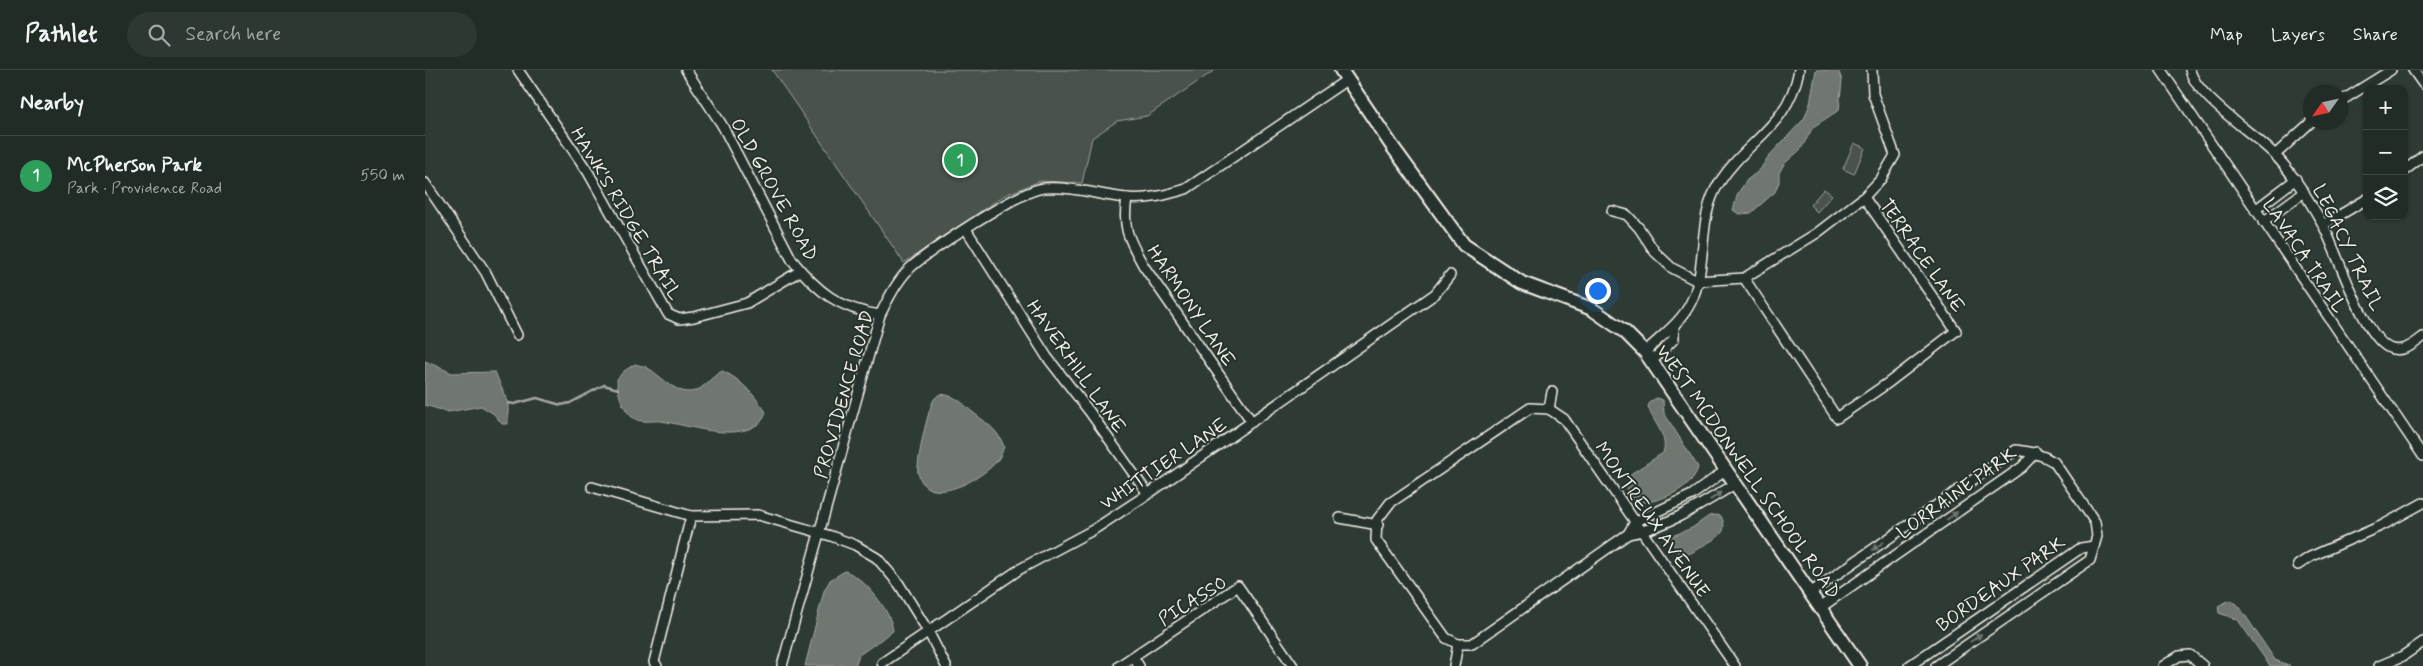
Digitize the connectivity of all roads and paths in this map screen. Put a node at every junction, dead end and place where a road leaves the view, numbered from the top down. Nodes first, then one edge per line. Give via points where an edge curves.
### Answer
1 (518, 70) edge
2 (685, 70) edge
3 (1799, 70) edge
4 (1872, 70) edge
5 (2161, 70) edge
6 (2190, 70) edge
7 (2391, 70) edge
8 (2413, 70) edge
9 (1345, 75) edge
10 (2423, 84) edge
11 (2348, 98) edge
12 (2303, 129) edge
13 (2275, 155) junction
14 (2423, 156) edge
15 (2408, 168) edge
16 (2296, 179) junction
17 (425, 183) edge
18 (2304, 192) junction
19 (1864, 197) junction
20 (1127, 198) junction
21 (2363, 201) edge
22 (2255, 210) junction
23 (1612, 211) dead end
24 (2263, 222) junction
25 (2323, 224) junction
26 (967, 229) junction
27 (800, 271) junction
28 (1450, 275) dead end
29 (1744, 278) junction
30 (1697, 281) junction
31 (880, 315) junction
32 (517, 335) dead end
33 (2423, 337) edge
34 (1648, 356) junction
35 (1552, 392) dead end
36 (1549, 409) junction
37 (1252, 422) junction
38 (2036, 452) junction
39 (2423, 456) edge
40 (1726, 470) junction
41 (1735, 484) junction
42 (591, 487) dead end
43 (1148, 494) junction
44 (2423, 503) edge
45 (691, 516) junction
46 (1340, 518) dead end
47 (1635, 522) junction
48 (1377, 525) junction
49 (1642, 532) junction
50 (821, 533) junction
51 (1628, 534) junction
52 (2094, 546) junction
53 (2299, 565) dead end
54 (1839, 573) junction
55 (1849, 588) junction
56 (1810, 593) junction
57 (1820, 608) junction
58 (928, 631) junction
59 (2423, 642) edge
60 (1458, 644) junction
61 (1133, 657) junction
62 (882, 663) dead end
63 (1732, 665) edge
64 (657, 666) edge
65 (782, 666) edge
66 (946, 666) edge
67 (1119, 666) edge
68 (1139, 666) edge
69 (1293, 666) edge
70 (1454, 666) edge
71 (1860, 666) edge
72 (1909, 666) edge
73 (1936, 666) edge
74 (2163, 666) edge
75 (2203, 666) edge
76 (2379, 666) edge

1 - 27 street, HAWK'S RIDGE TRAIL via 588,172 668,314 679,318 695,317 747,303
2 - 27 street, OLD GROVE ROAD via 722,125
3 - 30 street via 1791,99 1782,114 1727,172 1711,198 1704,223
4 - 19 street via 1873,94 1895,155 1881,180
5 - 22 street, LAVACA TRAIL
6 - 13 street, LEGACY TRAIL via 2192,80
7 - 11 street
8 - 10 street
9 - 20 street, PROVIDENCE ROAD via 1185,189 1156,198
9 - 34 main road, WEST MCDONWELL SCHOOL ROAD via 1464,245 1522,283 1592,309 1625,332
12 - 13 street
13 - 16 street, LEGACY TRAIL
14 - 15 street
16 - 18 street, LEGACY TRAIL
16 - 22 street
17 - 32 street via 486,273
18 - 24 street
18 - 25 street, LEGACY TRAIL
19 - 29 street via 1797,246
19 - 29 street, TERRACE LANE via 1956,331 1837,418
20 - 26 street, PROVIDENCE ROAD via 1077,189 1042,188 1009,202
20 - 37 street, HARMONY LANE via 1124,218 1127,231 1143,265
21 - 25 street
22 - 24 street, LAVACA TRAIL
23 - 30 street via 1627,215 1655,252 1672,268
24 - 39 street, LAVACA TRAIL
25 - 33 street, LEGACY TRAIL via 2377,340 2392,349 2409,347
26 - 31 street, PROVIDENCE ROAD via 909,270 895,287
26 - 43 street, HAVERHILL LANE via 1047,357
27 - 31 street, OLD GROVE ROAD via 830,299
28 - 37 street, WHITTIER LANE via 1435,294
29 - 30 street
30 - 34 street via 1691,302 1674,327 1673,339
31 - 50 street, PROVIDENCE ROAD
34 - 40 main road, WEST MCDONWELL SCHOOL ROAD
35 - 36 street
36 - 47 street, MONTREUX AVENUE via 1564,419
36 - 48 street via 1530,408 1390,503 1377,520
37 - 43 street, WHITTIER LANE
38 - 52 street via 2054,462 2084,504 2095,522 2097,536
38 -> 54 street, LORRAINE PARK via 2016,450
55 -> 38 street, LORRAINE PARK via 2022,467
40 - 41 main road, WEST MCDONWELL SCHOOL ROAD
40 - 47 street via 1692,495
49 -> 41 street via 1697,508
41 - 56 main road, WEST MCDONWELL SCHOOL ROAD
42 - 45 street
43 - 58 street, WHITTIER LANE via 1093,530 1020,569
44 - 53 street via 2383,526 2310,557
45 - 50 street via 759,515
45 - 64 street via 654,662
46 - 48 street
47 - 49 street, MONTREUX AVENUE
47 - 51 street
48 - 60 street via 1376,540 1446,638
49 - 51 street
49 - 63 street, MONTREUX AVENUE
50 - 58 street via 855,545 877,558 899,584
50 - 65 street, PROVIDENCE ROAD
51 - 60 street via 1472,644
52 - 72 street, BORDEAUX PARK via 2081,548
73 -> 52 street, BORDEAUX PARK via 2089,560
54 - 55 street
54 - 56 street, LORRAINE PARK
55 - 57 street, LORRAINE PARK
56 - 57 main road, WEST MCDONWELL SCHOOL ROAD
57 - 71 main road, WEST MCDONWELL SCHOOL ROAD
58 - 62 street, WHITTIER LANE
58 - 66 street
59 - 76 street via 2403,656
60 - 70 street
61 - 67 street
61 - 68 street
61 - 69 street, PICASSO via 1238,586
74 - 75 street via 2189,654

